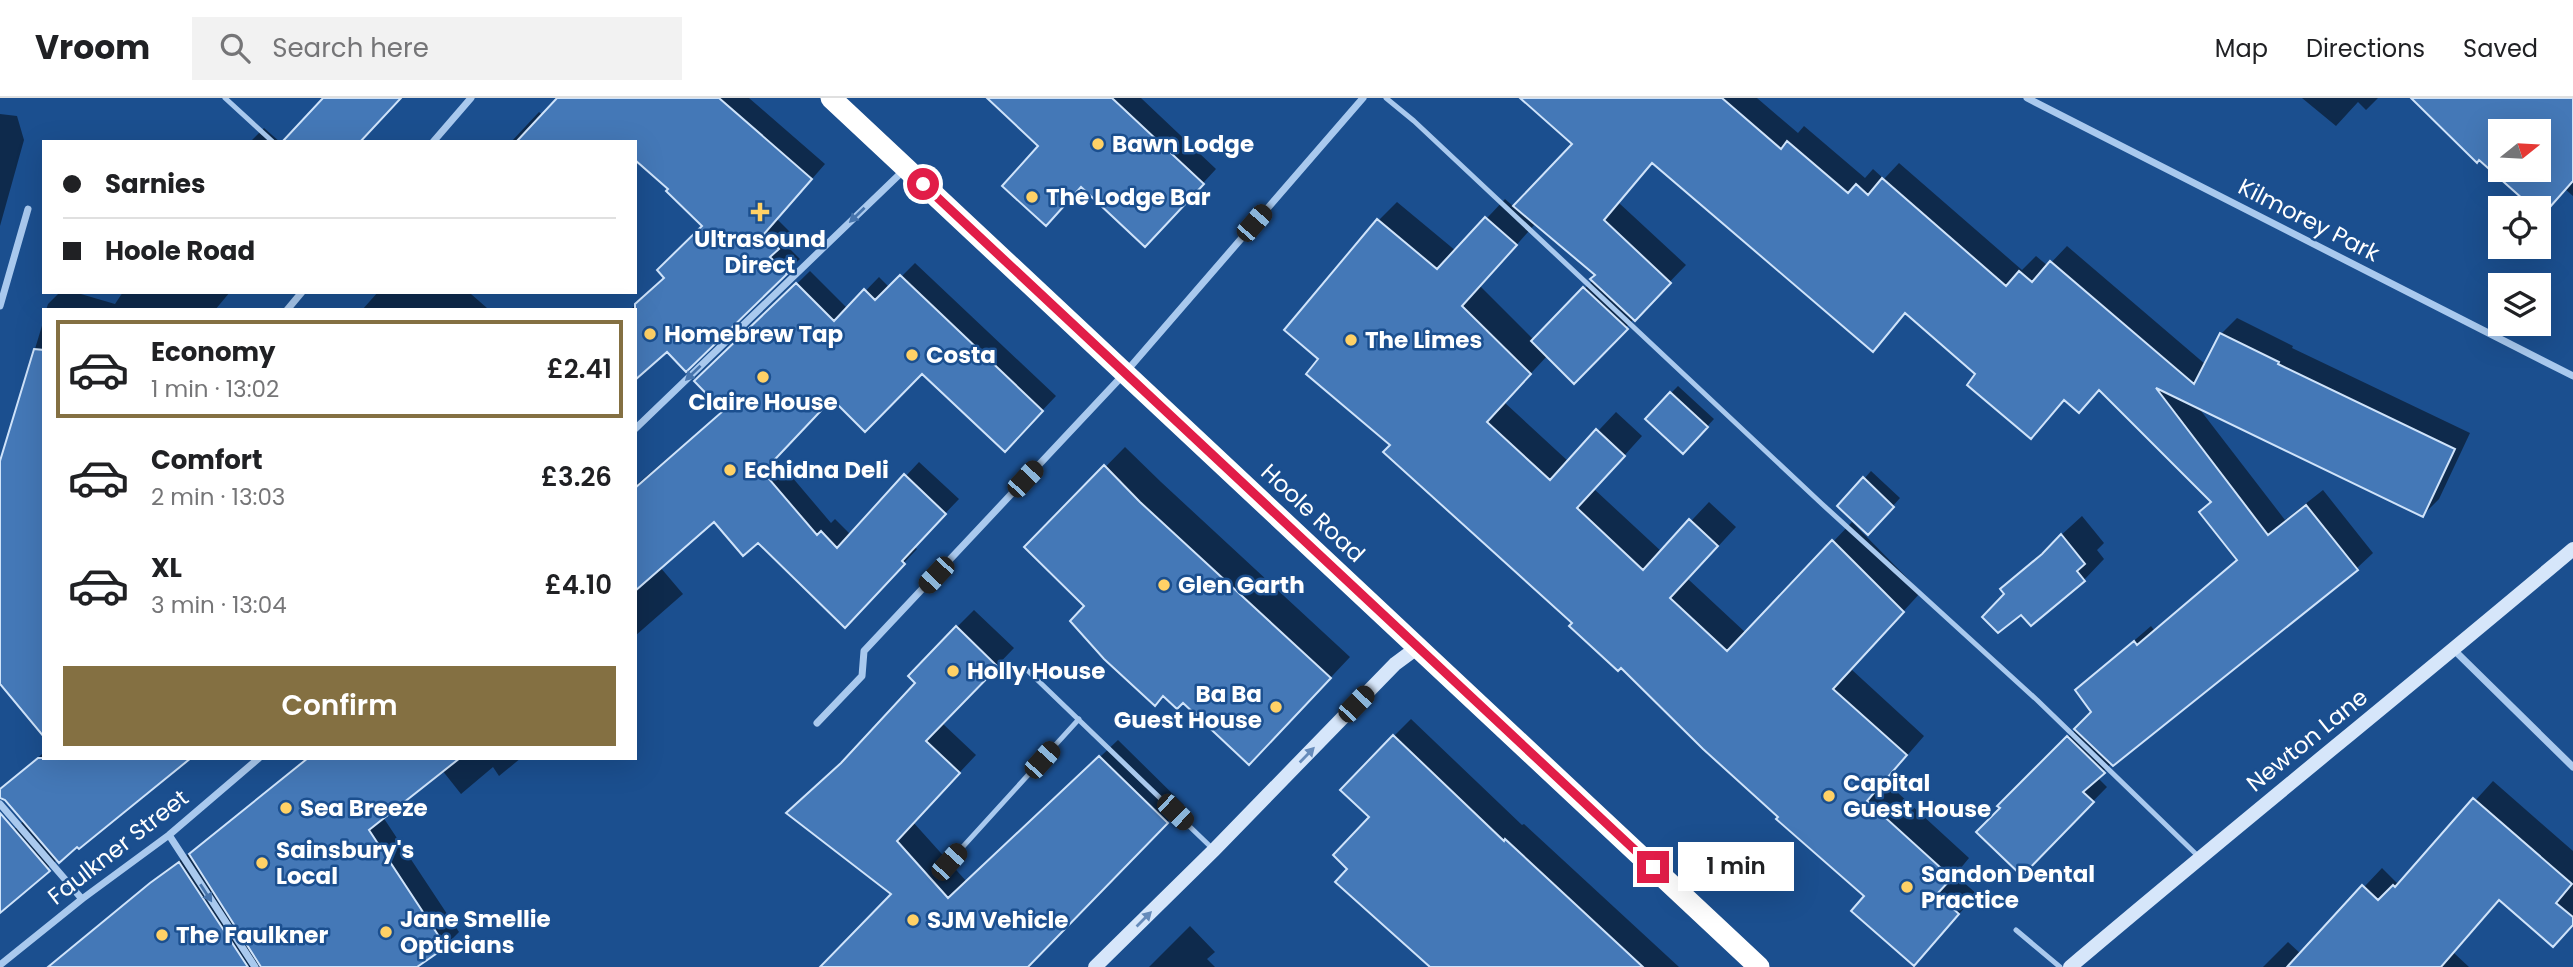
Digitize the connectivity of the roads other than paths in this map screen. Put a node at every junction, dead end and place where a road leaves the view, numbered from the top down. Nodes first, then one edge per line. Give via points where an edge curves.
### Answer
1 (225, 98) edge
2 (471, 98) edge
3 (831, 98) edge
4 (1363, 98) edge
5 (1386, 98) edge
6 (2027, 98) edge
7 (272, 140) edge
8 (435, 140) edge
9 (906, 168) junction
10 (28, 209) dead end
11 (300, 294) edge
12 (0, 306) edge
13 (289, 308) edge
14 (1125, 373) junction
15 (2573, 376) edge
16 (637, 427) edge
17 (2573, 549) edge
18 (1418, 647) junction
19 (2454, 650) junction
20 (1026, 669) dead end
21 (1079, 719) junction
22 (817, 723) dead end
23 (257, 760) edge
24 (2573, 768) edge
25 (0, 803) edge
26 (169, 835) junction
27 (1214, 850) junction
28 (2199, 857) junction
29 (949, 862) dead end
30 (82, 899) junction
31 (2016, 930) dead end
32 (0, 965) edge
33 (255, 967) edge
34 (1095, 967) edge
35 (1759, 967) edge
36 (2060, 967) edge
37 (2070, 967) edge

1 - 7 lane
2 - 8 street
3 - 9 highway, Hoole Road
4 - 14 street
5 - 28 lane via 2037,700
6 - 15 street, Kilmorey Park
9 - 14 highway, Hoole Road
9 -> 16 street
10 - 12 street
11 - 13 street
14 - 18 highway, Hoole Road
14 - 22 street via 864,651 863,676
17 - 19 street, Newton Lane
27 -> 18 street via 1395,664
18 - 35 highway, Hoole Road
19 - 24 street
19 - 28 street, Newton Lane
20 - 21 lane
21 - 27 lane
21 - 29 lane
23 - 26 street, Faulkner Street
25 - 30 street
26 - 30 street, Faulkner Street
26 -> 33 street
34 -> 27 street
28 - 37 street, Newton Lane
30 - 32 street, Faulkner Street
31 - 36 lane

